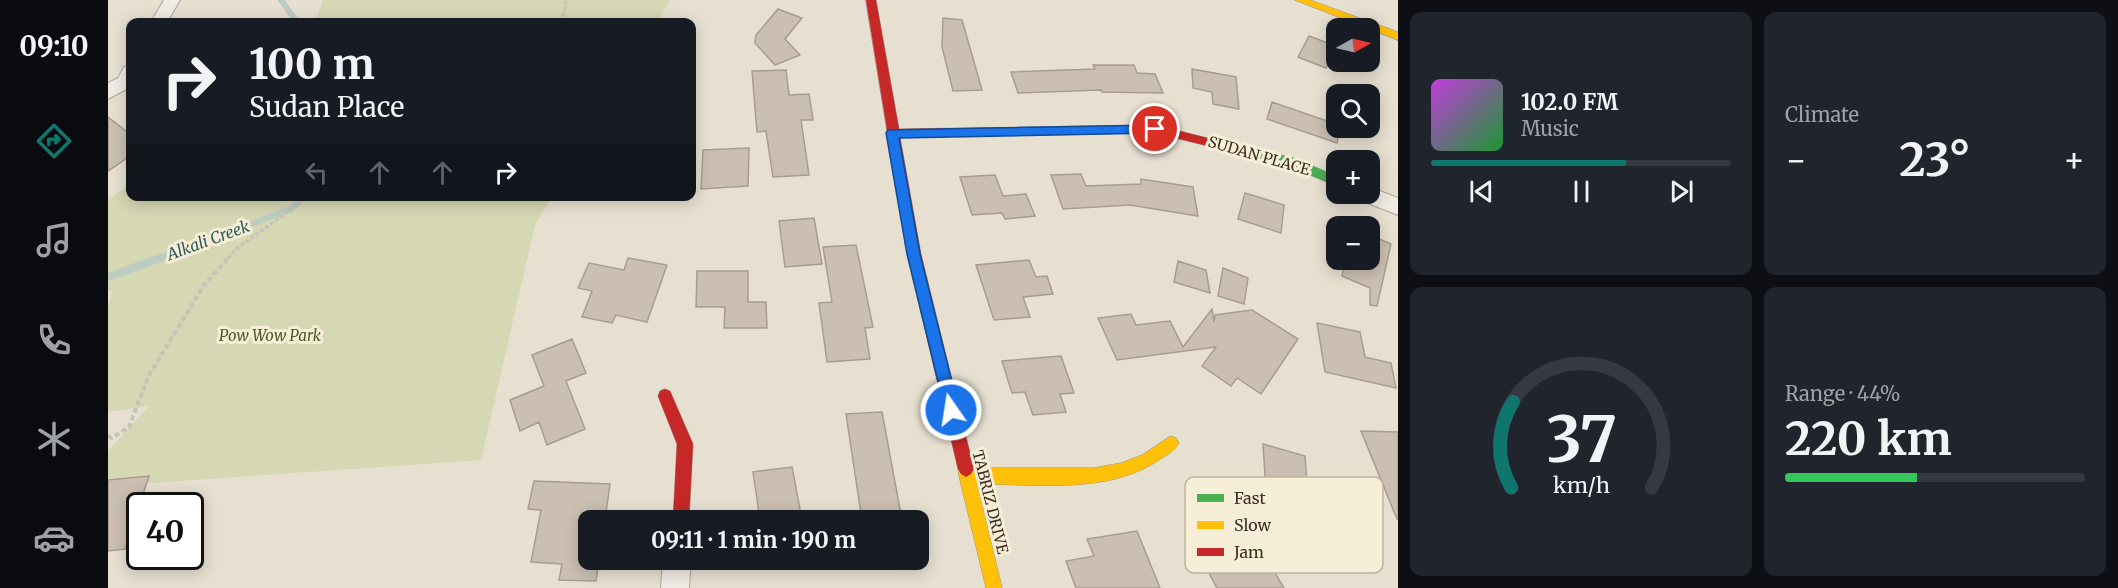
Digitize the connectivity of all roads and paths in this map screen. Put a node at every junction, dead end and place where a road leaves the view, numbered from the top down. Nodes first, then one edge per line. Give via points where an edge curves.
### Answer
1 (172, 0) edge
2 (565, 0) edge
3 (871, 0) edge
4 (1300, 0) edge
5 (161, 18) edge
6 (562, 18) edge
7 (1398, 36) edge
8 (126, 79) edge
9 (108, 92) edge
10 (892, 133) junction
11 (1326, 177) edge
12 (1380, 199) edge
13 (303, 201) edge
14 (1398, 207) edge
15 (665, 396) dead end
16 (108, 436) edge
17 (1171, 443) dead end
18 (967, 476) junction
19 (682, 510) edge
20 (676, 570) edge
21 (675, 588) edge
22 (994, 588) edge

1 - 5 street
2 - 6 path
3 - 10 street, TABRIZ DRIVE
4 - 7 street
8 - 9 street
10 - 11 street, SUDAN PLACE via 1155,129 1294,163
10 - 18 street, TABRIZ DRIVE via 914,254
12 - 14 street
13 - 16 path via 236,249 204,285 148,377 129,427 112,438
15 - 19 street via 685,444
17 - 18 street via 1122,471 1093,476
18 - 22 street, TABRIZ DRIVE
20 - 21 street

